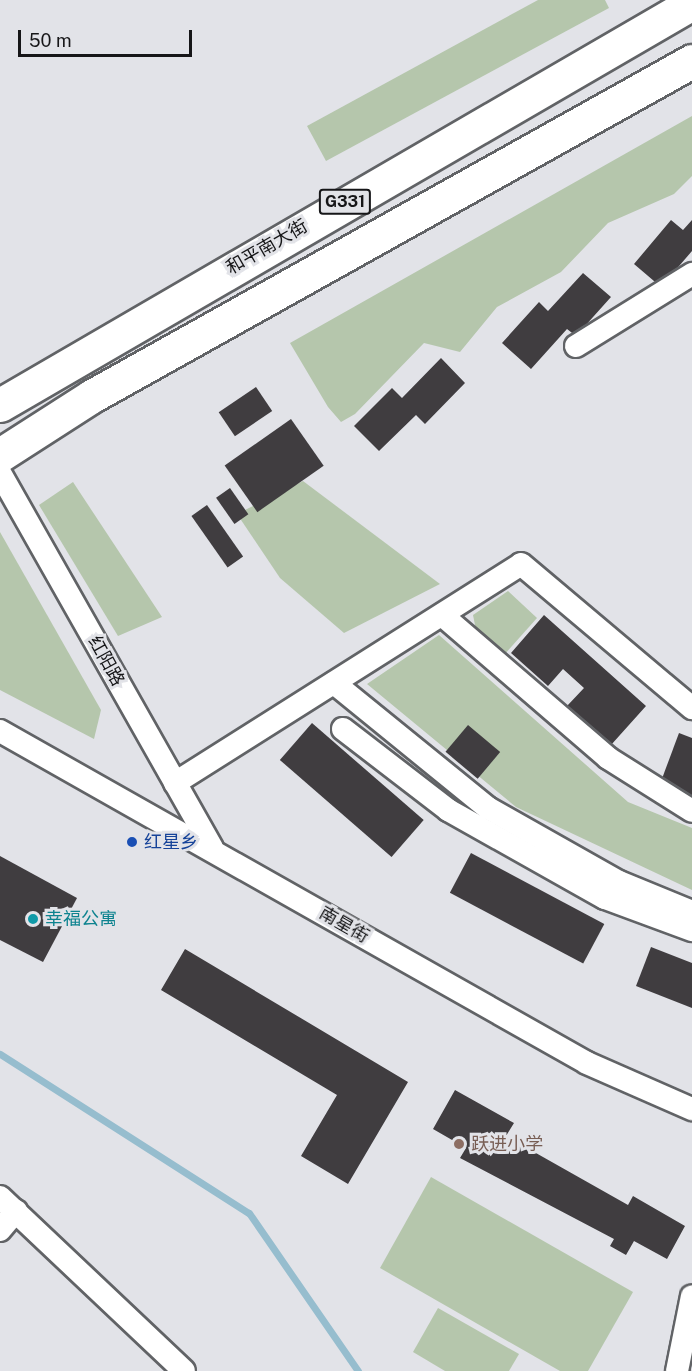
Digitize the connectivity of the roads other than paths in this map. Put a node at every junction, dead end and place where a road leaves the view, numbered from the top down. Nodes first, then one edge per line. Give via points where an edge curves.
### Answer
1 (692, 3) edge
2 (692, 61) edge
3 (692, 274) edge
4 (576, 346) dead end
5 (0, 405) edge
6 (0, 455) edge
7 (0, 473) edge
8 (442, 615) junction
9 (334, 683) junction
10 (692, 708) edge
11 (343, 729) dead end
12 (0, 731) edge
13 (175, 783) junction
14 (692, 811) edge
15 (212, 850) junction
16 (692, 912) edge
17 (692, 930) edge
18 (692, 1109) edge
19 (8, 1204) edge
20 (0, 1230) edge
21 (692, 1296) edge
22 (184, 1371) edge
23 (677, 1371) edge

1 - 5 highway, 和平南大街 / G331
2 - 6 highway, G331 via 92,396
3 - 4 street
7 - 13 street, 红阳路
8 - 9 street
8 - 10 street via 521,564
8 - 14 street via 608,758
9 - 13 street
9 - 16 street via 488,808 619,882
11 - 17 street via 448,810 605,898
12 - 15 street, 南星街
13 - 15 street, 红阳路
15 - 18 street, 南星街 via 587,1063
19 - 20 street
19 - 22 street
21 - 23 street

